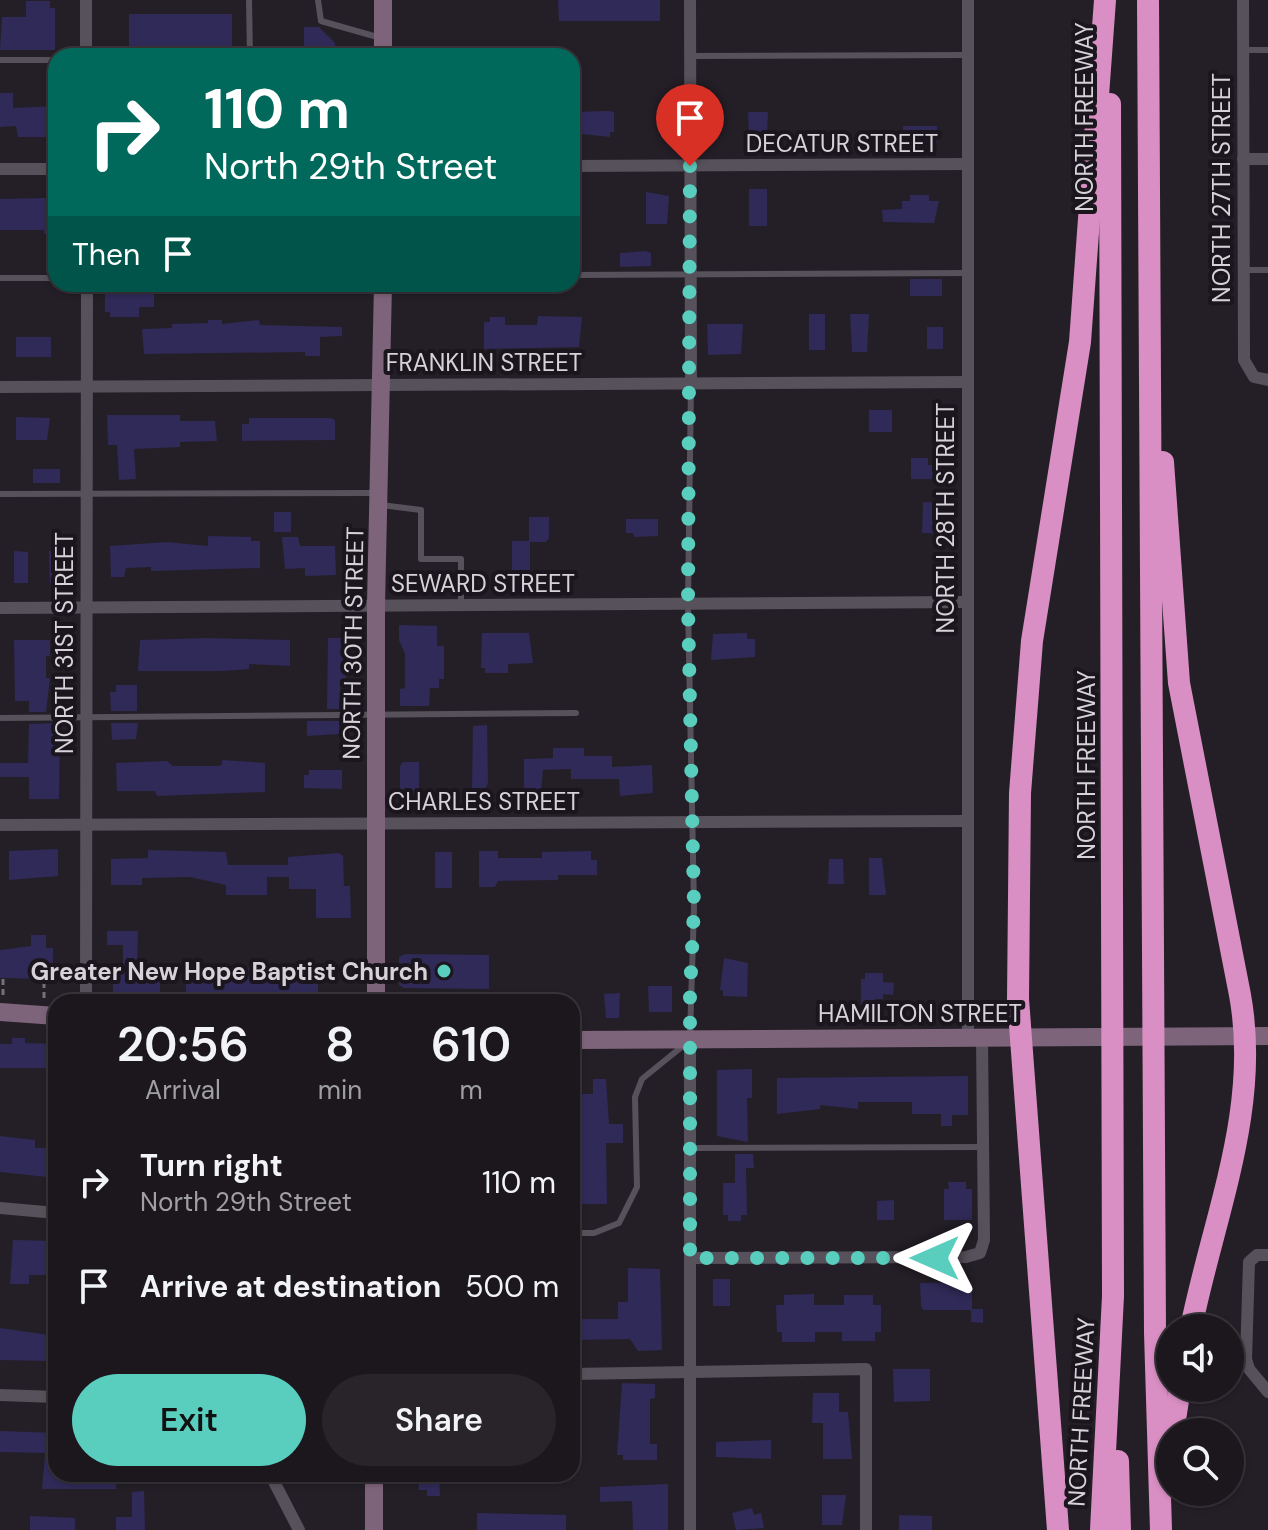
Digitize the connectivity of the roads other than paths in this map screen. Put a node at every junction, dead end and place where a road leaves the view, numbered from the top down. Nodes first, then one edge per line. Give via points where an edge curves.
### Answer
1 (86, 0) edge
2 (249, 0) edge
3 (318, 0) edge
4 (383, 0) edge
5 (690, 0) edge
6 (968, 0) edge
7 (1107, 0) edge
8 (1148, 0) edge
9 (1243, 0) edge
10 (383, 47) edge
11 (86, 48) edge
12 (250, 48) edge
13 (1243, 50) junction
14 (1268, 50) edge
15 (968, 55) junction
16 (690, 56) junction
17 (0, 60) edge
18 (48, 60) edge
19 (1148, 133) junction
20 (1243, 159) junction
21 (1268, 159) edge
22 (968, 164) junction
23 (580, 166) edge
24 (690, 166) junction
25 (0, 169) edge
26 (48, 169) edge
27 (1243, 270) junction
28 (1268, 270) edge
29 (967, 273) junction
30 (690, 274) junction
31 (580, 275) edge
32 (0, 278) edge
33 (48, 278) edge
34 (87, 292) edge
35 (383, 292) edge
36 (1268, 380) edge
37 (968, 382) junction
38 (383, 384) junction
39 (691, 384) junction
40 (87, 386) junction
41 (0, 387) edge
42 (86, 493) junction
43 (0, 494) edge
44 (379, 499) junction
45 (966, 602) junction
46 (688, 604) junction
47 (376, 605) junction
48 (461, 605) junction
49 (85, 607) junction
50 (0, 608) edge
51 (576, 713) dead end
52 (375, 714) junction
53 (86, 717) junction
54 (0, 718) edge
55 (967, 821) junction
56 (376, 823) junction
57 (691, 823) junction
58 (0, 825) edge
59 (86, 825) junction
60 (86, 994) edge
61 (376, 994) edge
62 (2, 1006) edge
63 (48, 1009) edge
64 (1244, 1036) junction
65 (1268, 1036) edge
66 (975, 1037) junction
67 (1022, 1037) junction
68 (690, 1039) junction
69 (580, 1040) edge
70 (983, 1147) junction
71 (690, 1148) junction
72 (0, 1208) edge
73 (48, 1212) edge
74 (580, 1233) edge
75 (1268, 1255) edge
76 (690, 1258) junction
77 (1113, 1296) junction
78 (1194, 1314) edge
79 (690, 1371) junction
80 (580, 1374) edge
81 (1268, 1392) edge
82 (0, 1395) edge
83 (48, 1397) edge
84 (1158, 1418) edge
85 (274, 1482) edge
86 (374, 1482) edge
87 (1161, 1506) edge
88 (299, 1530) edge
89 (374, 1530) edge
90 (690, 1530) edge
91 (866, 1530) edge
92 (1058, 1530) edge
93 (1101, 1530) edge
94 (1120, 1530) edge
95 (1161, 1530) edge

1 - 11 street
2 - 12 lane
3 - 10 lane via 321,21
4 - 10 main road
5 - 16 street
6 - 15 street, NORTH 28TH STREET
7 - 67 highway via 1079,351 1024,713 1018,930
7 - 77 highway, NORTH FREEWAY
8 - 19 highway
9 - 13 street, NORTH 27TH STREET
13 - 14 lane
13 - 20 street, NORTH 27TH STREET
15 - 16 lane
15 - 22 street, NORTH 28TH STREET
16 - 24 street
17 - 18 lane
19 - 64 highway via 1175,648
19 - 84 highway
20 - 21 street
20 - 27 street, NORTH 27TH STREET
22 - 24 street, DECATUR STREET
22 - 29 street, NORTH 28TH STREET
23 - 24 street, DECATUR STREET
24 - 30 street
25 - 26 street
27 - 28 lane
27 - 36 street, NORTH 27TH STREET via 1244,360 1251,375
29 - 30 lane
29 - 37 street, NORTH 28TH STREET
30 - 31 lane
30 - 39 street
32 - 33 lane
34 - 40 street, NORTH 31ST STREET
35 - 38 main road, NORTH 30TH STREET
37 - 39 street, FRANKLIN STREET
37 - 45 street, NORTH 28TH STREET
38 - 39 street, FRANKLIN STREET
38 - 40 street, FRANKLIN STREET
38 - 44 main road, NORTH 30TH STREET
39 - 46 lane
40 - 41 street, FRANKLIN STREET
40 - 42 street, NORTH 31ST STREET
42 - 43 lane
42 - 44 lane
42 - 49 street, NORTH 31ST STREET
44 - 47 main road, NORTH 30TH STREET
44 - 48 lane via 421,510 421,559 461,559
45 - 46 street, SEWARD STREET
45 - 55 street, NORTH 28TH STREET
46 - 48 street, SEWARD STREET
46 - 57 lane
47 - 48 street, SEWARD STREET
47 - 49 street, SEWARD STREET
47 - 52 main road, NORTH 30TH STREET
49 - 50 street, SEWARD STREET
49 - 53 street, NORTH 31ST STREET
51 - 52 lane
52 - 53 lane
52 - 56 main road, NORTH 30TH STREET
53 - 54 lane
53 - 59 street, NORTH 31ST STREET
55 - 57 street, CHARLES STREET
55 - 66 street, NORTH 28TH STREET
56 - 57 street, CHARLES STREET
56 - 59 street, CHARLES STREET
56 - 61 main road, NORTH 30TH STREET
57 - 68 lane
58 - 59 street, CHARLES STREET
59 - 60 street, NORTH 31ST STREET
62 - 63 main road
64 - 65 main road, HAMILTON STREET
64 - 67 main road, HAMILTON STREET
64 - 78 highway via 1241,1119
66 - 67 main road, HAMILTON STREET
66 - 68 main road, HAMILTON STREET
66 - 70 street, NORTH 28TH STREET
67 - 92 highway
68 - 69 main road, HAMILTON STREET
68 - 71 street
68 - 74 lane via 642,1079 635,1097 637,1187 619,1223
70 - 71 lane
70 - 76 street, NORTH 28TH STREET via 980,1253
71 - 76 street
72 - 73 street
75 - 81 street via 1253,1257 1246,1277 1249,1369
76 - 79 street
77 - 93 highway, NORTH FREEWAY
77 - 94 highway
79 - 80 street
79 - 90 street
79 - 91 street via 866,1369
82 - 83 street
85 - 88 street
86 - 89 main road
87 - 95 highway

